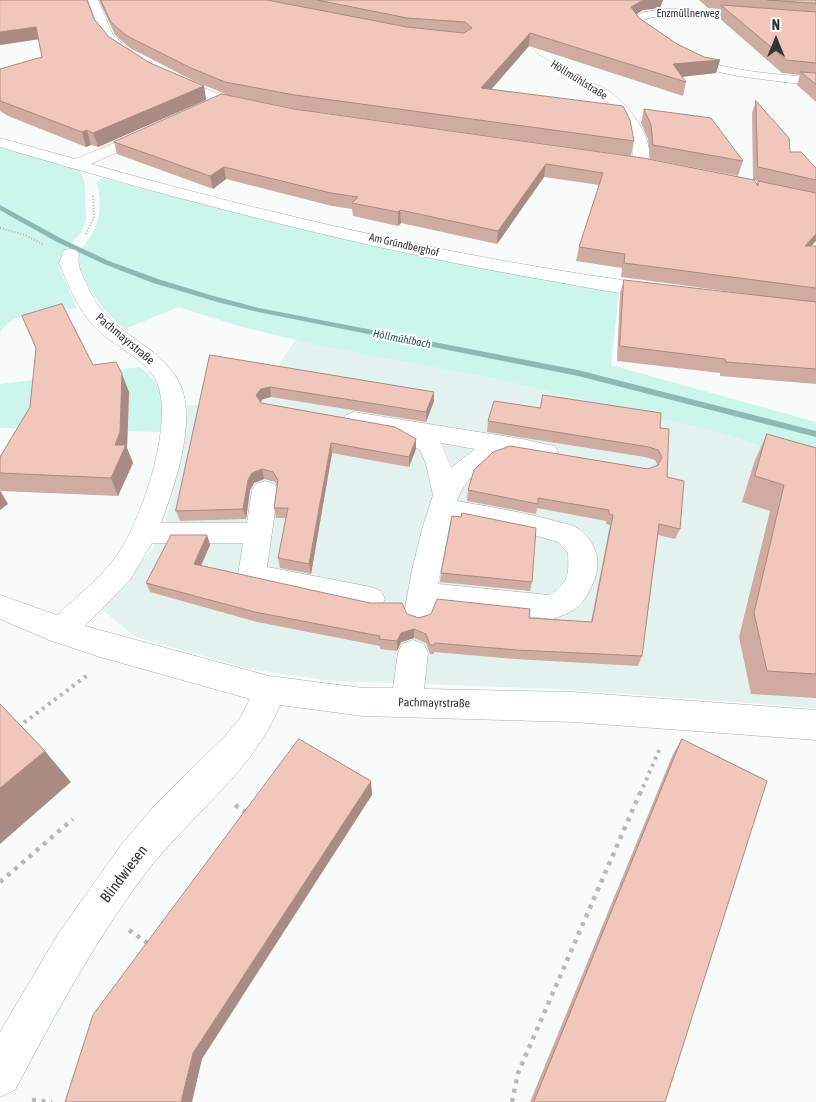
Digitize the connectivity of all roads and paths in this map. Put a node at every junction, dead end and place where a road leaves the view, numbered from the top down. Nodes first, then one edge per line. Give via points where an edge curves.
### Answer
1 (93, 0) edge
2 (675, 0) edge
3 (693, 12) junction
4 (816, 20) edge
5 (527, 40) edge
6 (145, 65) edge
7 (157, 71) edge
8 (816, 82) edge
9 (594, 88) joint
10 (223, 100) junction
11 (199, 110) edge
12 (265, 110) edge
13 (164, 126) edge
14 (0, 142) edge
15 (75, 165) junction
16 (658, 167) edge
17 (100, 172) junction
18 (0, 228) edge
19 (74, 250) junction
20 (672, 293) edge
21 (328, 416) edge
22 (403, 428) junction
23 (508, 446) junction
24 (567, 456) edge
25 (265, 490) dead end
26 (444, 502) junction
27 (145, 533) junction
28 (258, 533) junction
29 (371, 599) dead end
30 (0, 607) edge
31 (60, 631) junction
32 (413, 653) dead end
33 (91, 672) dead end
34 (269, 690) junction
35 (407, 702) junction
36 (816, 725) edge
37 (11, 732) edge
38 (662, 745) dead end
39 (243, 810) edge
40 (250, 814) edge
41 (73, 819) dead end
42 (0, 882) edge
43 (141, 938) dead end
44 (153, 947) edge
45 (0, 1075) edge
46 (512, 1102) edge

1 - 6 street via 110,40
2 - 3 street
3 - 4 street, Enzmüllnerweg
3 - 8 street, Enzmüllnerweg via 658,13 637,19 642,27 678,52 705,65
5 - 9 path, Höllmühlstraße via 538,54
7 - 10 street
9 - 16 street, Höllmühlstraße via 624,111 642,151 634,163
10 - 11 street
10 - 12 street
13 - 15 street
14 - 15 street, Am Gründberghof
15 - 17 street, Am Gründberghof
17 - 19 path via 91,182 94,217
17 - 20 street, Am Gründberghof via 221,204 454,257 568,279
18 - 19 path
19 - 27 street, Pachmayrstraße via 94,314 151,360 166,379 174,397 169,447 158,497
21 - 22 street
22 - 23 street
22 - 26 street via 430,445 438,464
23 - 24 street
23 - 26 street via 487,452 466,468
25 - 28 street
26 - 26 street via 567,535 582,549 583,572 574,594 553,607 420,604
27 - 28 street
27 - 31 street, Pachmayrstraße via 126,564
28 - 29 street via 252,575
30 - 31 street, Pachmayrstraße
31 - 34 street, Pachmayrstraße
32 - 35 street
33 - 37 path
34 - 35 street, Pachmayrstraße via 363,702
34 - 45 street, Blindwiesen via 248,734 157,831 100,906 43,996
35 - 36 street, Pachmayrstraße via 574,707
38 - 46 path via 518,1072
39 - 40 path
41 - 42 path
43 - 44 path

